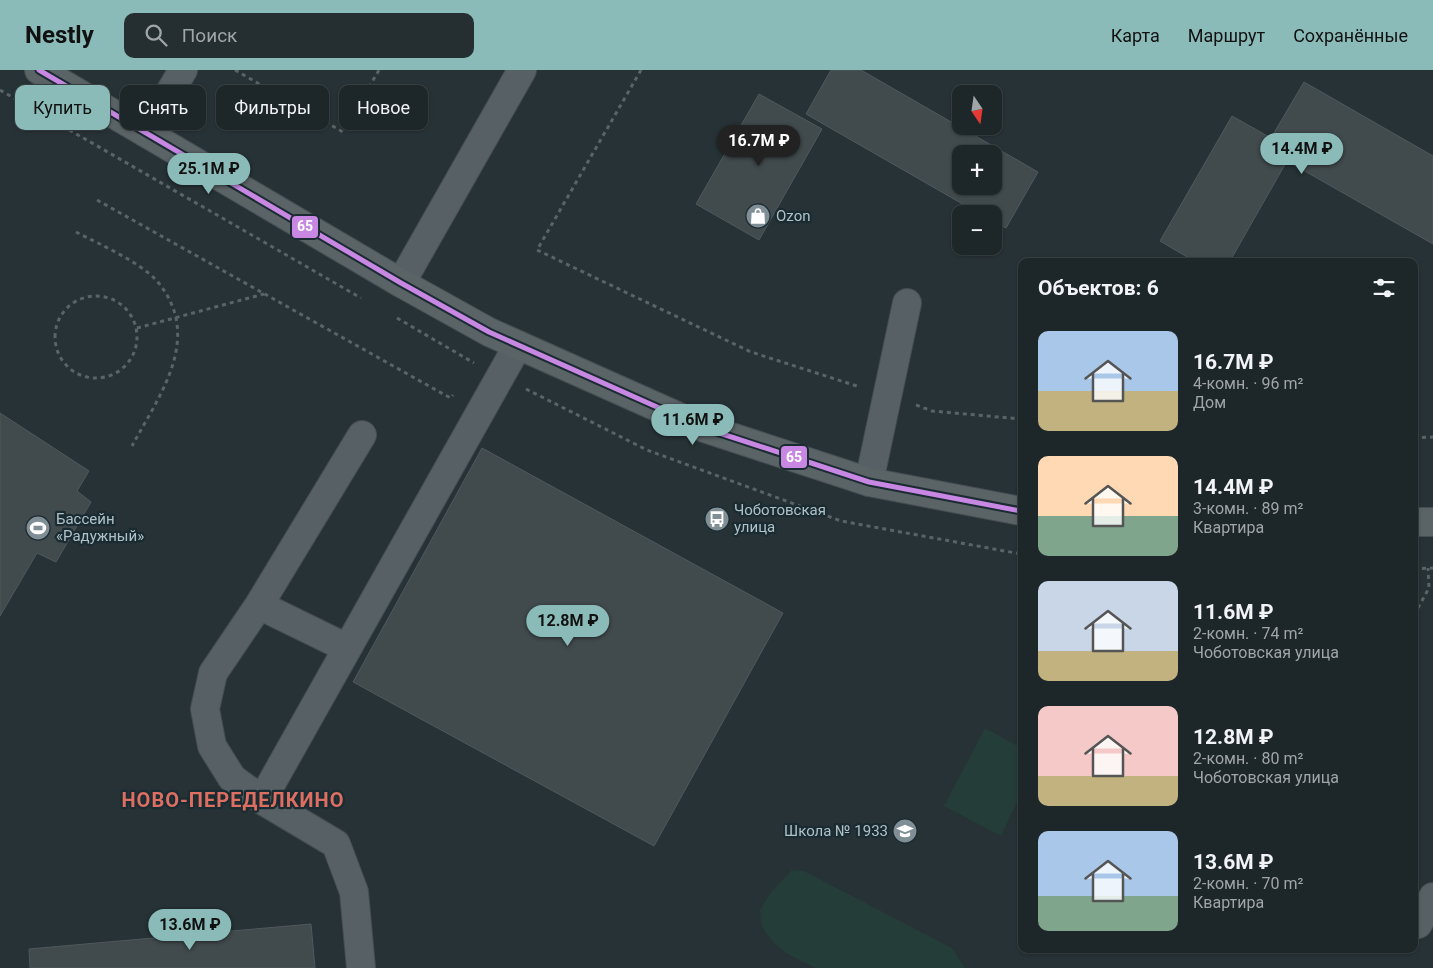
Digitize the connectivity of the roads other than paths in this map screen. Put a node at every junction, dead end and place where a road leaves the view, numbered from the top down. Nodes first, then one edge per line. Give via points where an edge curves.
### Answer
1 (39, 70) edge
2 (183, 70) edge
3 (522, 70) edge
4 (146, 133) junction
5 (400, 283) junction
6 (906, 303) dead end
7 (518, 345) junction
8 (362, 435) dead end
9 (869, 482) junction
10 (1018, 510) edge
11 (1418, 522) edge
12 (1433, 522) edge
13 (259, 605) junction
14 (347, 648) junction
15 (262, 800) junction
16 (1433, 897) edge
17 (1418, 924) dead end
18 (361, 968) edge

1 - 4 main road
2 - 4 street
3 - 5 street
4 - 5 main road
5 - 7 main road
6 - 9 street
7 - 9 main road via 704,428
7 - 14 street
8 - 13 street
9 - 10 main road
11 - 12 main road
13 - 14 street
13 - 15 street via 213,672 206,709 212,746 232,778
14 - 15 street
15 - 18 street via 336,844 354,892
16 - 17 street

